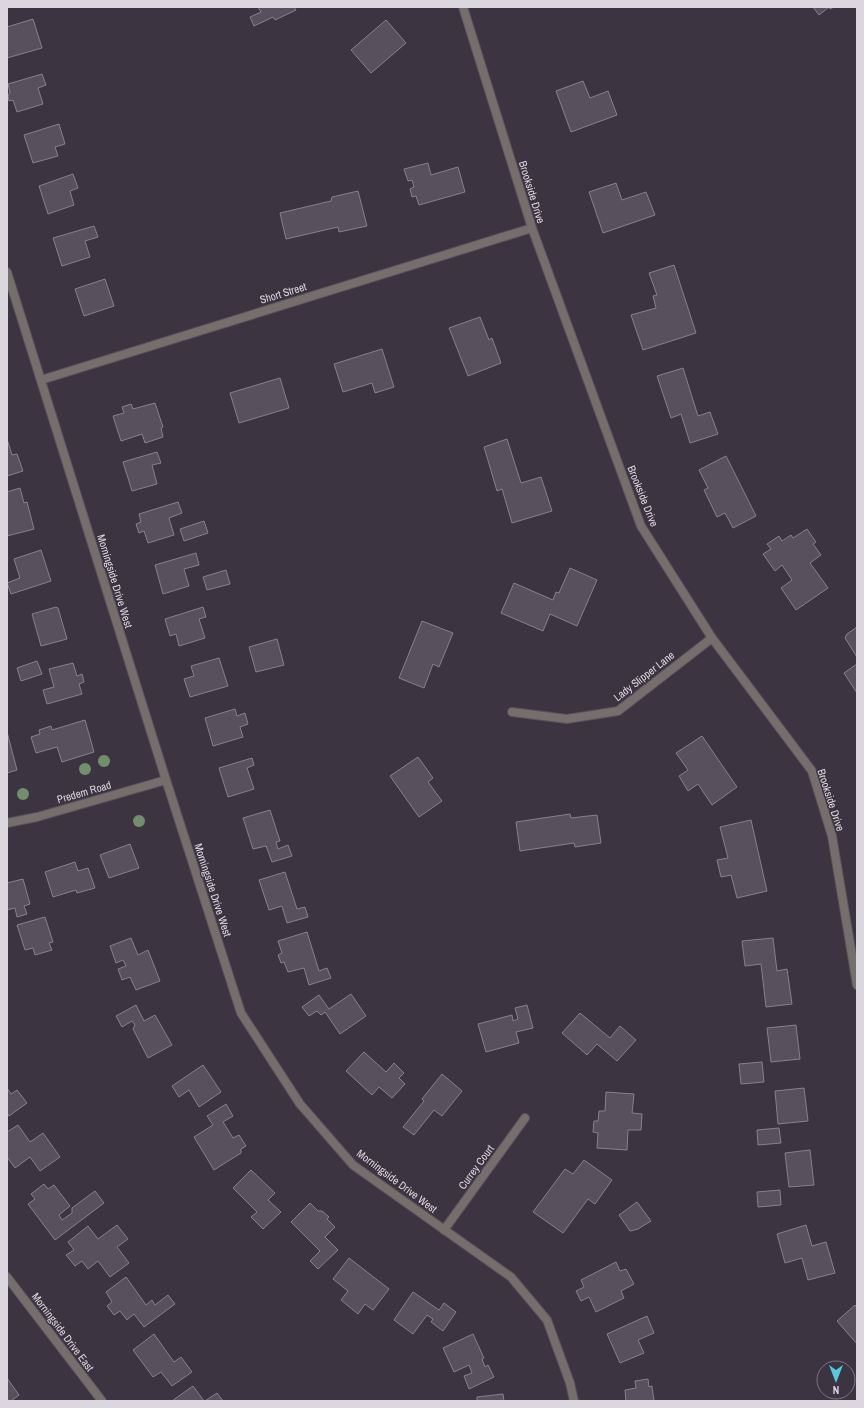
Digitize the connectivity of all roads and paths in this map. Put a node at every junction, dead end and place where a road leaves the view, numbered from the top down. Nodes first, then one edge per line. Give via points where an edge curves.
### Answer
1 (463, 7) edge
2 (532, 228) junction
3 (7, 272) edge
4 (41, 380) junction
5 (712, 638) junction
6 (512, 712) dead end
7 (166, 780) junction
8 (7, 823) edge
9 (857, 985) edge
10 (525, 1118) dead end
11 (444, 1230) junction
12 (7, 1277) edge
13 (102, 1401) edge
14 (574, 1401) edge

1 - 2 street, Brookside Drive
2 - 4 street, Short Street
2 - 5 street, Brookside Drive via 641,526
3 - 4 street, Morningside Drive West
4 - 7 street, Morningside Drive West
5 - 6 street, Lady Slipper Lane via 618,711 567,720
5 - 9 street, Brookside Drive via 812,771 832,836
7 - 8 street, Predem Road via 37,817
7 - 11 street, Morningside Drive West via 241,1013 300,1104 353,1165
10 - 11 street, Currey Court
11 - 14 street, Morningside Drive West via 511,1277 547,1320
12 - 13 street, Morningside Drive East

